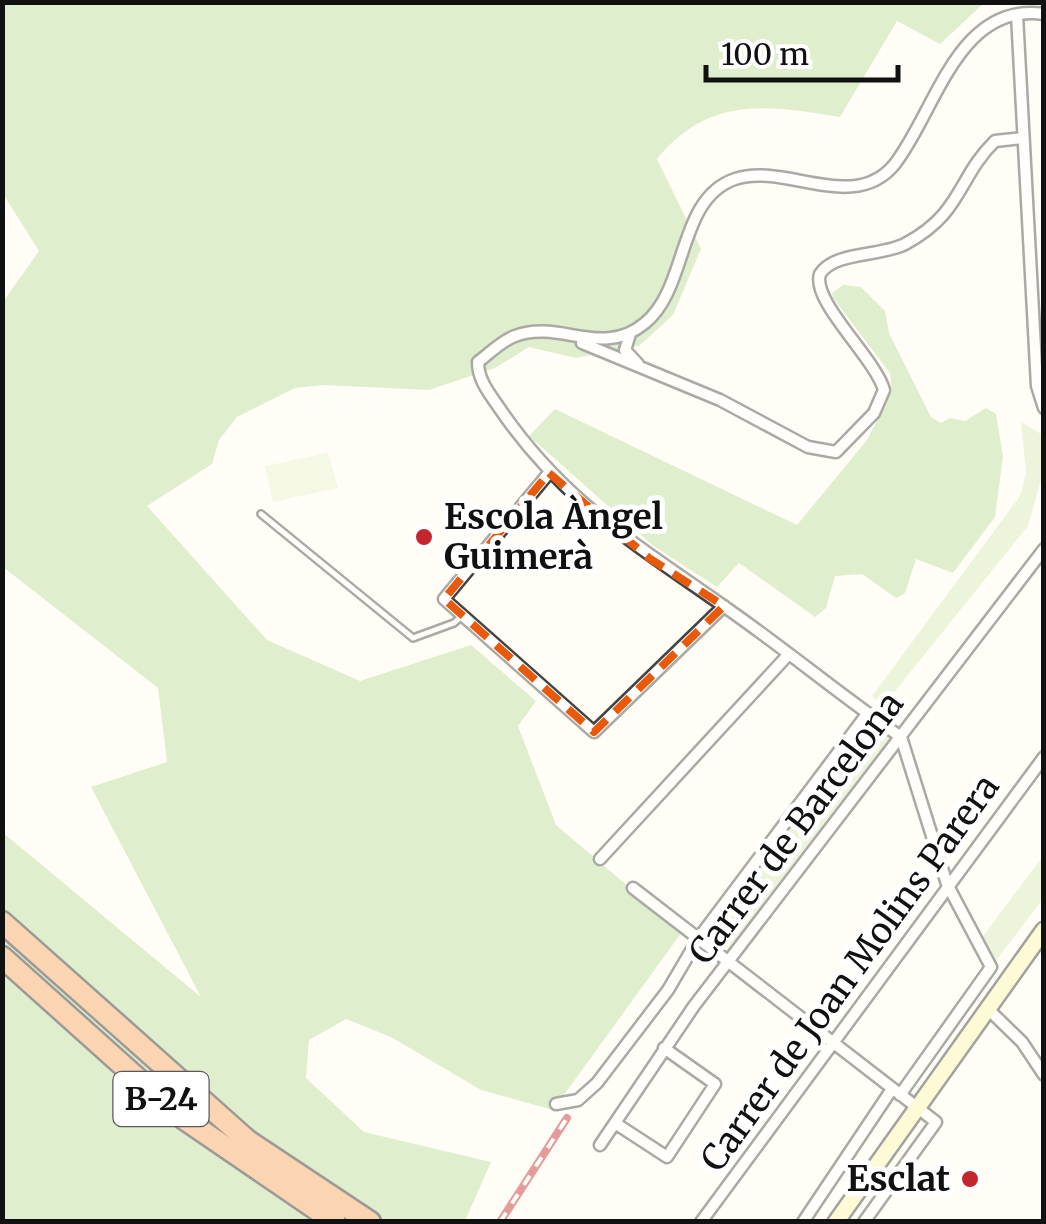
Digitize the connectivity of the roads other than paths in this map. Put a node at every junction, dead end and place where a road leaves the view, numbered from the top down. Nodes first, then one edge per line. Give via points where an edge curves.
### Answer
1 (1044, 14) edge
2 (1017, 15) junction
3 (1023, 138) junction
4 (630, 334) junction
5 (572, 338) junction
6 (643, 368) junction
7 (1044, 408) edge
8 (549, 473) junction
9 (261, 514) dead end
10 (1044, 548) edge
11 (724, 606) junction
12 (462, 615) junction
13 (788, 655) junction
14 (867, 714) junction
15 (901, 737) junction
16 (1044, 758) edge
17 (600, 859) dead end
18 (946, 884) junction
19 (633, 888) dead end
20 (2, 922) edge
21 (1044, 930) edge
22 (698, 938) junction
23 (2, 957) edge
24 (729, 962) junction
25 (988, 1009) junction
26 (832, 1042) junction
27 (664, 1048) junction
28 (1044, 1075) edge
29 (896, 1092) junction
30 (556, 1104) dead end
31 (916, 1108) junction
32 (615, 1123) junction
33 (600, 1146) dead end
34 (335, 1222) edge
35 (370, 1222) edge
36 (701, 1222) edge
37 (802, 1222) edge
38 (836, 1222) edge
39 (864, 1222) edge

1 - 2 street
2 - 3 street
2 - 4 street via 983,30 955,59 905,148 878,178 849,187 759,174 718,188 699,213 659,310
3 - 6 street via 996,142 960,198 920,234 892,250 835,261 820,274 820,292 884,390 874,413 836,452 808,447
3 - 7 street via 1037,386
4 - 5 street
4 - 6 street via 625,350
5 - 6 street
5 - 8 street via 516,335 478,362 482,382
8 - 11 street via 649,558
8 - 12 street via 444,599
9 - 12 lane via 413,638
10 - 15 street, Carrer de Barcelona
11 - 12 street via 594,732
11 - 13 street
13 - 14 street
13 - 17 street
14 - 15 street
14 - 22 street
15 - 18 street
15 - 24 street, Carrer de Barcelona
16 - 18 street, Carrer de Joan Molins Parera
18 - 26 street, Carrer de Joan Molins Parera
18 - 29 street via 990,967
19 - 22 street
20 - 35 highway, B-24 via 248,1141
21 - 25 main road
22 - 24 street
22 - 30 street via 597,1084 578,1100
23 - 34 highway, B-24 via 177,1114
24 - 26 street
24 - 27 street, Carrer de Barcelona
25 - 28 street
25 - 31 main road
26 - 29 street
26 - 36 street, Carrer de Joan Molins Parera
27 - 32 street, Carrer de Barcelona
27 - 32 street, Carrer de Joan Molins Parera via 715,1084 706,1098 667,1157
29 - 31 street
29 - 37 street
31 - 38 main road
31 - 39 street via 936,1122
32 - 33 street, Carrer de Barcelona

